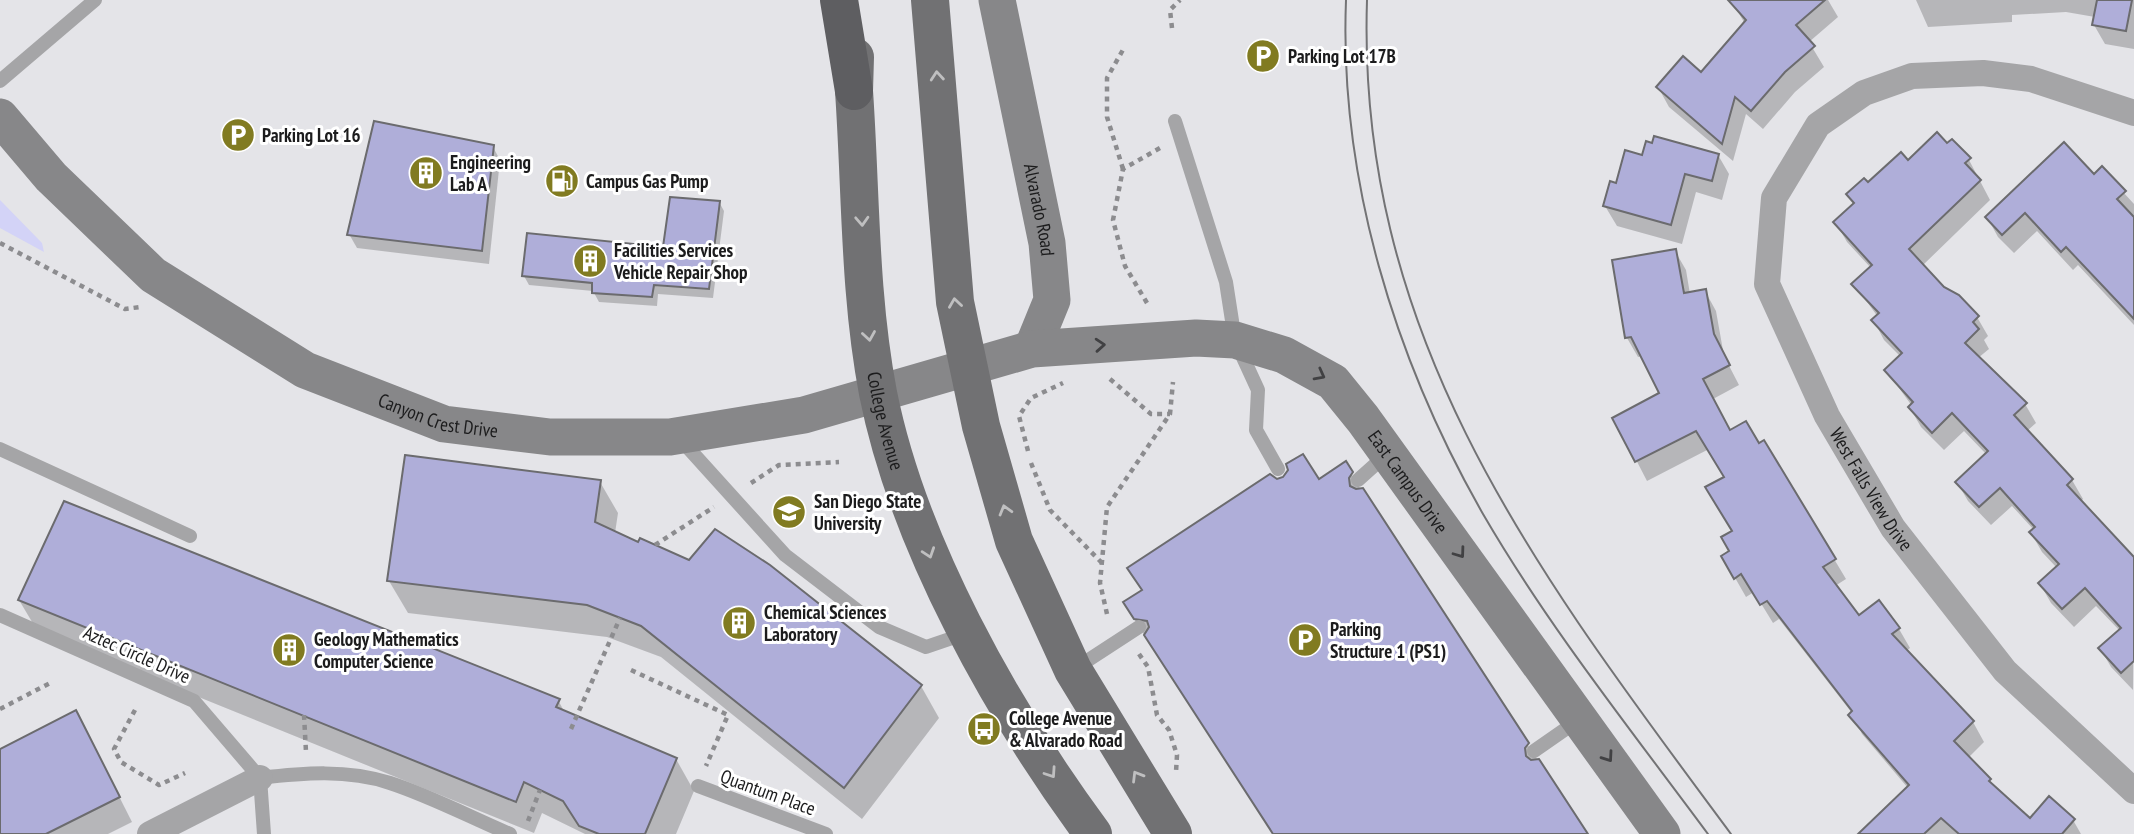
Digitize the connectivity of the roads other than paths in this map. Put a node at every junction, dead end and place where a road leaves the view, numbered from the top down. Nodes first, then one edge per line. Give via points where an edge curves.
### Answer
1 (95, 0) edge
2 (839, 0) edge
3 (857, 0) edge
4 (930, 0) edge
5 (997, 0) edge
6 (0, 81) edge
7 (854, 91) junction
8 (2134, 113) edge
9 (0, 117) edge
10 (1175, 121) dead end
11 (1234, 340) junction
12 (1032, 349) junction
13 (967, 370) junction
14 (879, 395) junction
15 (677, 436) junction
16 (0, 449) edge
17 (1388, 453) junction
18 (1278, 469) dead end
19 (1358, 480) dead end
20 (190, 536) dead end
21 (0, 615) edge
22 (1139, 627) dead end
23 (969, 632) junction
24 (1073, 670) junction
25 (1581, 718) junction
26 (1534, 751) dead end
27 (260, 778) junction
28 (698, 786) road end
29 (2134, 791) edge
30 (263, 830) edge
31 (150, 834) edge
32 (510, 834) edge
33 (826, 834) edge
34 (1093, 834) edge
35 (1172, 834) edge
36 (1662, 834) edge

1 - 6 lane
2 - 7 highway
3 - 7 main road, College Avenue
13 -> 4 main road via 954,302
5 - 12 street, Alvarado Road via 1047,243 1052,300
7 -> 14 main road, College Avenue via 867,321
8 - 29 street, West Falls View Drive via 2031,79 1983,73 1912,76 1864,93 1818,125 1774,198 1767,284 1828,416 1894,528 2005,671
9 - 15 street, Canyon Crest Drive via 51,177 153,275 305,370 444,424 550,437
10 - 11 lane via 1226,282
12 -> 11 street, East Campus Drive via 1196,338
11 -> 17 street, East Campus Drive via 1284,355 1334,382
11 - 18 lane via 1258,390 1256,430
12 - 13 street
13 - 14 street, Canyon Crest Drive
24 -> 13 main road via 1014,541
14 - 15 street, Canyon Crest Drive via 804,415
14 -> 23 main road, College Avenue via 892,448 934,566
15 - 23 lane via 785,555 879,627 926,647
16 - 20 lane
17 - 19 lane
17 -> 25 street, East Campus Drive
21 - 27 lane, Aztec Circle Drive via 194,701
22 - 24 lane
23 -> 34 main road, College Avenue via 1012,716
35 -> 24 main road
25 - 26 lane
25 -> 36 street, East Campus Drive
27 - 30 lane
27 - 31 street
27 - 32 lane via 343,774 388,782
28 - 33 lane, Quantum Place

